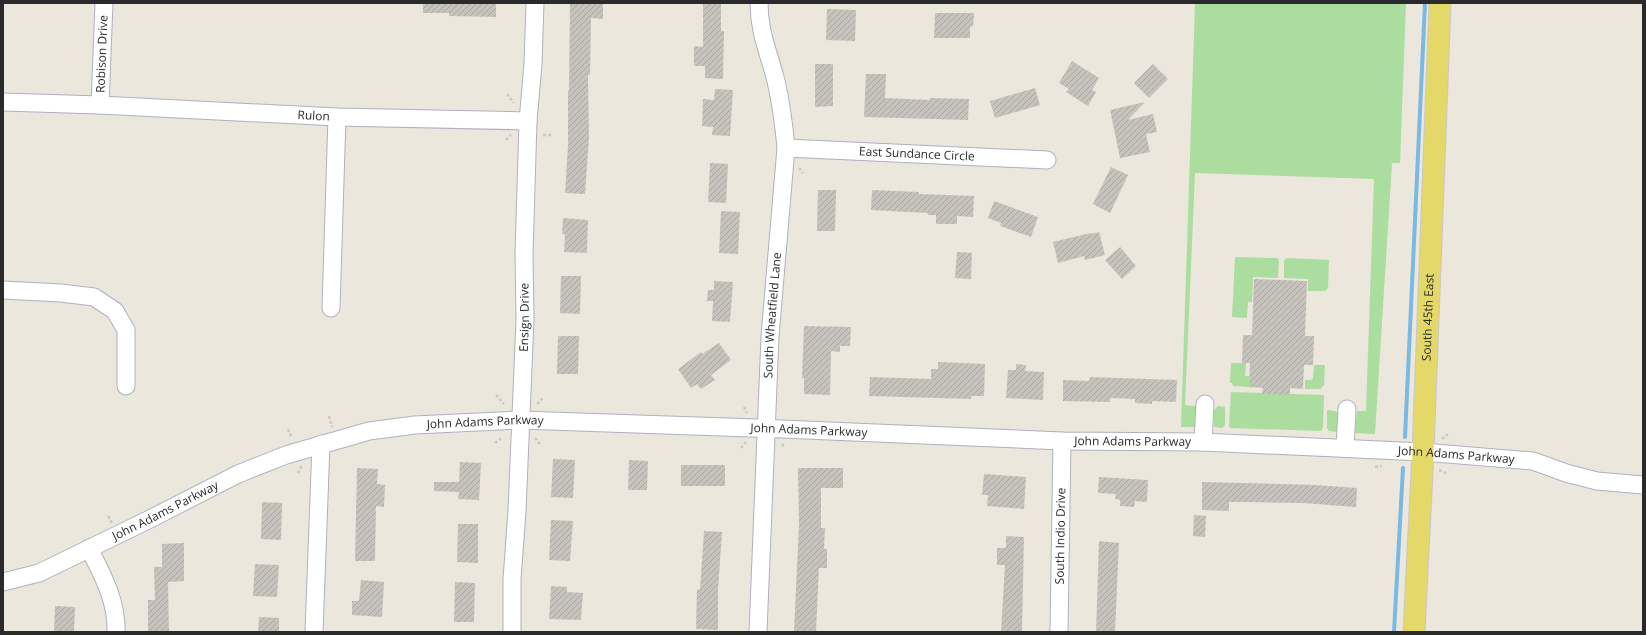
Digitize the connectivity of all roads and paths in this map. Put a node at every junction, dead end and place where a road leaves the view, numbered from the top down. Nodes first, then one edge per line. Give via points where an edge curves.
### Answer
1 (104, 3) edge
2 (535, 3) edge
3 (759, 3) edge
4 (1440, 3) edge
5 (507, 94) dead end
6 (3, 102) edge
7 (514, 103) dead end
8 (100, 105) junction
9 (337, 117) junction
10 (528, 121) junction
11 (540, 134) dead end
12 (551, 135) dead end
13 (786, 148) junction
14 (1047, 160) dead end
15 (799, 167) dead end
16 (803, 173) dead end
17 (3, 290) edge
18 (331, 308) dead end
19 (126, 386) dead end
20 (496, 395) dead end
21 (544, 397) dead end
22 (504, 404) dead end
23 (1205, 404) dead end
24 (536, 405) dead end
25 (744, 407) dead end
26 (1347, 409) dead end
27 (748, 413) dead end
28 (329, 416) dead end
29 (521, 420) junction
30 (332, 426) dead end
31 (766, 428) junction
32 (288, 429) dead end
33 (503, 437) dead end
34 (535, 438) dead end
35 (292, 439) dead end
36 (1062, 441) junction
37 (746, 442) dead end
38 (1203, 442) junction
39 (495, 443) dead end
40 (321, 444) junction
41 (540, 444) dead end
42 (781, 444) dead end
43 (741, 448) dead end
44 (785, 448) dead end
45 (1345, 448) junction
46 (1423, 452) junction
47 (302, 465) dead end
48 (1436, 468) dead end
49 (298, 473) dead end
50 (1448, 474) dead end
51 (1643, 485) edge
52 (89, 548) junction
53 (3, 582) edge
54 (116, 632) edge
55 (314, 632) edge
56 (512, 632) edge
57 (758, 632) edge
58 (1059, 632) edge
59 (1414, 632) edge

1 - 8 street, Robison Drive
2 - 10 street, Ensign Drive
3 - 13 street, South Wheatfield Lane via 759,20 784,118
4 - 46 main road, South 45th East
5 - 7 path
6 - 8 street, Rulon
8 - 9 street, Rulon
9 - 10 street, Rulon
9 - 18 street
10 - 29 street, Ensign Drive
11 - 12 path
13 - 14 street, East Sundance Circle
13 - 31 street, South Wheatfield Lane via 770,336
15 - 16 path
17 - 19 street via 94,297 115,311 126,330
20 - 22 path
21 - 24 path
23 - 38 street
25 - 27 path
26 - 45 street
28 - 30 path
29 - 31 street, John Adams Parkway
29 - 40 street, John Adams Parkway via 408,426 369,431
29 - 56 street, Ensign Drive via 512,579
31 - 36 street, John Adams Parkway
31 - 57 street, South Wheatfield Lane
32 - 35 path
33 - 39 path
34 - 41 path
36 - 38 street, John Adams Parkway
36 - 58 street, South Indio Drive
37 - 43 path
38 - 45 street, John Adams Parkway
40 - 52 street, John Adams Parkway via 238,474
40 - 55 street
42 - 44 path
45 - 46 street, John Adams Parkway
46 - 51 street, John Adams Parkway via 1533,460 1566,473 1597,481
46 - 59 main road, South 45th East
47 - 49 path
48 - 50 path
52 - 53 street, John Adams Parkway via 38,573
52 - 54 street via 112,598

